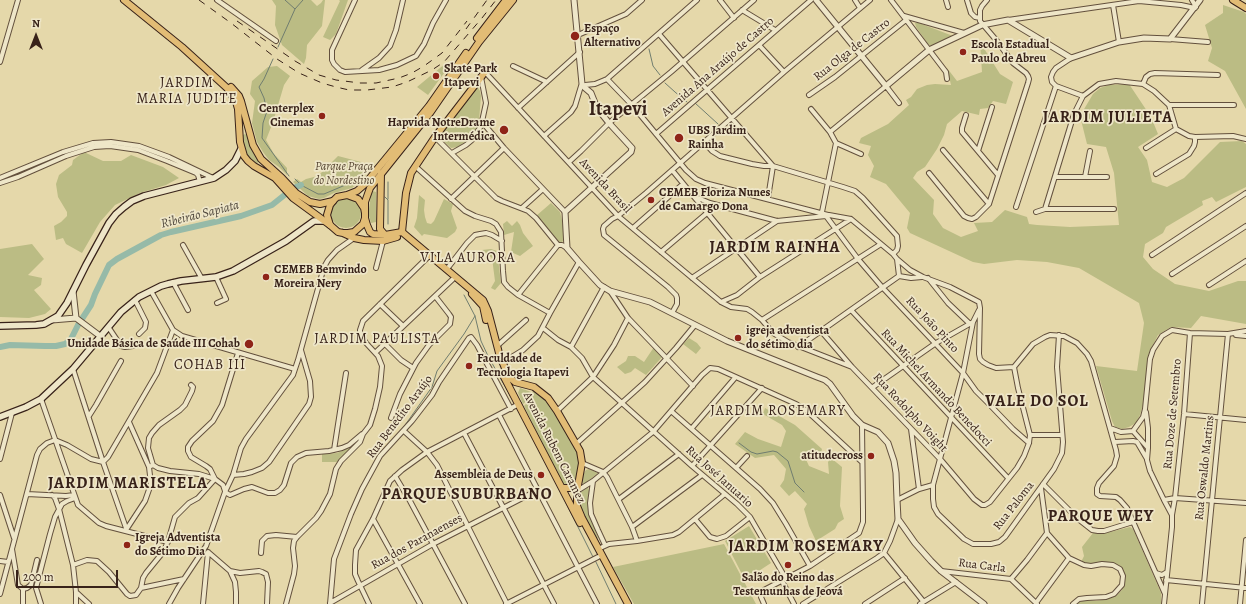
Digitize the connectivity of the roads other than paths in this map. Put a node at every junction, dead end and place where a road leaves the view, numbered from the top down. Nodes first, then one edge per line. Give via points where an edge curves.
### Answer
1 (18, 0) edge
2 (124, 0) edge
3 (130, 0) edge
4 (217, 0) edge
5 (355, 0) edge
6 (403, 0) edge
7 (446, 0) edge
8 (506, 0) edge
9 (513, 0) edge
10 (642, 0) edge
11 (697, 0) edge
12 (720, 0) edge
13 (754, 0) edge
14 (811, 0) edge
15 (816, 0) edge
16 (855, 0) edge
17 (870, 0) edge
18 (891, 0) edge
19 (946, 0) edge
20 (967, 0) edge
21 (987, 0) edge
22 (1139, 0) edge
23 (1192, 0) edge
24 (1200, 0) edge
25 (1233, 0) edge
26 (575, 1) edge
27 (1113, 5) junction
28 (948, 7) dead end
29 (860, 8) junction
30 (1195, 8) junction
31 (1246, 8) edge
32 (742, 10) junction
33 (903, 16) junction
34 (734, 18) junction
35 (980, 18) junction
36 (906, 20) junction
37 (1008, 20) junction
38 (982, 25) junction
39 (838, 27) junction
40 (776, 30) junction
41 (964, 33) junction
42 (659, 34) junction
43 (578, 35) junction
44 (1170, 39) junction
45 (276, 41) dead end
46 (1119, 42) junction
47 (1208, 42) dead end
48 (759, 45) junction
49 (929, 50) junction
50 (580, 52) junction
51 (862, 56) junction
52 (1071, 58) junction
53 (683, 61) junction
54 (0, 62) edge
55 (512, 66) dead end
56 (360, 71) junction
57 (784, 72) junction
58 (483, 74) junction
59 (1218, 74) dead end
60 (607, 79) junction
61 (946, 79) dead end
62 (547, 82) junction
63 (1143, 84) junction
64 (583, 85) junction
65 (886, 86) junction
66 (1056, 86) junction
67 (707, 90) junction
68 (810, 94) dead end
69 (1083, 96) junction
70 (899, 102) dead end
71 (632, 105) junction
72 (1169, 105) junction
73 (1234, 105) dead end
74 (992, 106) dead end
75 (518, 108) junction
76 (811, 109) dead end
77 (966, 115) dead end
78 (733, 118) junction
79 (482, 123) junction
80 (609, 123) junction
81 (1176, 129) junction
82 (830, 132) junction
83 (656, 134) junction
84 (544, 136) junction
85 (239, 137) junction
86 (251, 137) junction
87 (435, 137) junction
88 (1195, 137) junction
89 (1246, 140) edge
90 (704, 142) junction
91 (836, 143) junction
92 (504, 148) junction
93 (1146, 148) dead end
94 (241, 149) junction
95 (944, 150) dead end
96 (978, 151) junction
97 (1090, 151) dead end
98 (452, 153) junction
99 (861, 154) dead end
100 (261, 159) junction
101 (569, 162) junction
102 (680, 163) junction
103 (254, 166) junction
104 (415, 166) junction
105 (773, 166) junction
106 (672, 170) junction
107 (382, 173) junction
108 (929, 173) dead end
109 (1156, 174) dead end
110 (998, 175) junction
111 (474, 176) junction
112 (1085, 176) junction
113 (1056, 177) junction
114 (1107, 177) dead end
115 (0, 178) edge
116 (214, 178) junction
117 (200, 182) junction
118 (827, 182) junction
119 (0, 183) edge
120 (684, 184) junction
121 (591, 188) junction
122 (543, 189) junction
123 (1246, 193) edge
124 (347, 195) junction
125 (693, 196) junction
126 (768, 198) junction
127 (450, 199) junction
128 (333, 200) junction
129 (710, 203) junction
130 (989, 204) junction
131 (1016, 207) dead end
132 (522, 208) junction
133 (1045, 209) junction
134 (1114, 209) dead end
135 (565, 212) junction
136 (706, 212) junction
137 (822, 212) junction
138 (1036, 212) dead end
139 (827, 215) junction
140 (365, 216) junction
141 (618, 216) junction
142 (851, 219) junction
143 (777, 221) junction
144 (328, 223) junction
145 (1246, 226) edge
146 (633, 228) junction
147 (835, 229) junction
148 (343, 233) junction
149 (401, 235) junction
150 (354, 238) junction
151 (384, 238) junction
152 (502, 241) junction
153 (881, 244) junction
154 (183, 245) dead end
155 (558, 245) junction
156 (567, 248) junction
157 (736, 249) junction
158 (661, 252) junction
159 (893, 254) junction
160 (1152, 255) dead end
161 (428, 258) junction
162 (858, 259) junction
163 (897, 259) junction
164 (1246, 261) edge
165 (579, 262) junction
166 (376, 268) dead end
167 (447, 270) junction
168 (1172, 274) dead end
169 (899, 276) junction
170 (216, 277) junction
171 (760, 277) junction
172 (925, 277) junction
173 (692, 278) junction
174 (202, 279) junction
175 (453, 279) junction
176 (173, 282) junction
177 (1209, 285) dead end
178 (604, 287) junction
179 (882, 287) junction
180 (73, 291) junction
181 (151, 291) junction
182 (610, 291) junction
183 (518, 295) junction
184 (435, 296) junction
185 (135, 300) junction
186 (721, 302) junction
187 (217, 303) dead end
188 (380, 304) junction
189 (980, 308) junction
190 (188, 310) dead end
191 (851, 310) junction
192 (550, 312) junction
193 (672, 313) junction
194 (76, 318) junction
195 (628, 318) junction
196 (51, 320) junction
197 (526, 320) dead end
198 (762, 320) junction
199 (971, 323) junction
200 (695, 325) junction
201 (0, 326) edge
202 (403, 326) junction
203 (109, 328) junction
204 (543, 328) junction
205 (173, 330) junction
206 (1246, 331) edge
207 (822, 332) junction
208 (1190, 332) junction
209 (140, 334) dead end
210 (1228, 334) junction
211 (1059, 335) junction
212 (100, 336) junction
213 (1246, 336) edge
214 (385, 344) junction
215 (936, 344) junction
216 (133, 346) dead end
217 (497, 346) junction
218 (571, 347) junction
219 (798, 347) junction
220 (301, 350) junction
221 (376, 352) junction
222 (238, 353) junction
223 (666, 359) junction
224 (121, 361) dead end
225 (502, 363) junction
226 (852, 367) junction
227 (904, 367) junction
228 (1014, 367) junction
229 (413, 368) junction
230 (73, 369) junction
231 (295, 369) junction
232 (346, 373) dead end
233 (963, 373) junction
234 (593, 377) junction
235 (734, 380) dead end
236 (192, 385) dead end
237 (531, 386) junction
238 (693, 386) junction
239 (762, 388) junction
240 (873, 388) junction
241 (41, 399) junction
242 (518, 402) junction
243 (622, 404) junction
244 (511, 409) junction
245 (1146, 409) junction
246 (671, 410) junction
247 (557, 411) junction
248 (12, 413) junction
249 (1184, 414) junction
250 (499, 415) junction
251 (89, 416) junction
252 (951, 416) junction
253 (0, 417) edge
254 (391, 418) dead end
255 (1220, 418) junction
256 (1246, 420) edge
257 (129, 422) junction
258 (862, 425) junction
259 (692, 428) junction
260 (1110, 428) junction
261 (911, 429) junction
262 (404, 430) junction
263 (653, 432) junction
264 (1133, 432) junction
265 (464, 433) junction
266 (363, 434) junction
267 (1030, 435) junction
268 (1062, 435) junction
269 (55, 440) junction
270 (1115, 442) junction
271 (1029, 443) junction
272 (576, 444) junction
273 (711, 446) junction
274 (1148, 448) junction
275 (334, 450) junction
276 (427, 452) junction
277 (679, 454) junction
278 (747, 456) dead end
279 (0, 459) edge
280 (941, 460) junction
281 (1147, 460) junction
282 (103, 462) junction
283 (862, 462) junction
284 (582, 463) junction
285 (151, 466) junction
286 (692, 466) junction
287 (736, 468) junction
288 (604, 472) junction
289 (702, 475) junction
290 (233, 476) junction
291 (395, 476) junction
292 (1008, 478) junction
293 (215, 479) junction
294 (593, 481) junction
295 (933, 485) junction
296 (1042, 486) junction
297 (562, 488) junction
298 (577, 488) junction
299 (919, 489) junction
300 (538, 490) junction
301 (225, 492) junction
302 (27, 494) junction
303 (725, 494) junction
304 (0, 495) edge
305 (52, 495) junction
306 (74, 497) junction
307 (1175, 498) junction
308 (619, 499) junction
309 (897, 500) junction
310 (1164, 500) junction
311 (1212, 500) junction
312 (1246, 503) edge
313 (504, 508) junction
314 (59, 509) junction
315 (1172, 515) junction
316 (750, 518) junction
317 (373, 519) junction
318 (695, 519) junction
319 (898, 519) junction
320 (1133, 522) junction
321 (469, 525) junction
322 (632, 528) junction
323 (126, 530) junction
324 (1047, 534) junction
325 (297, 537) junction
326 (14, 538) junction
327 (637, 541) junction
328 (168, 542) junction
329 (1246, 542) edge
330 (433, 544) junction
331 (605, 545) junction
332 (206, 546) junction
333 (12, 549) junction
334 (598, 549) junction
335 (208, 552) junction
336 (261, 553) dead end
337 (884, 553) junction
338 (597, 557) junction
339 (1069, 558) junction
340 (37, 560) dead end
341 (0, 561) edge
342 (8, 562) junction
343 (398, 563) junction
344 (73, 565) junction
345 (810, 566) junction
346 (578, 567) junction
347 (230, 571) junction
348 (941, 571) junction
349 (1167, 572) junction
350 (1156, 573) junction
351 (905, 578) junction
352 (184, 579) junction
353 (1011, 579) junction
354 (784, 580) junction
355 (1166, 580) junction
356 (956, 582) junction
357 (1204, 583) junction
358 (544, 584) junction
359 (360, 586) junction
360 (23, 588) junction
361 (141, 588) junction
362 (1244, 588) edge
363 (76, 592) junction
364 (0, 594) edge
365 (1165, 594) junction
366 (922, 603) edge
367 (1037, 603) edge
368 (23, 604) edge
369 (41, 604) edge
370 (76, 604) edge
371 (89, 604) edge
372 (169, 604) edge
373 (203, 604) edge
374 (236, 604) edge
375 (267, 604) edge
376 (286, 604) edge
377 (330, 604) edge
378 (370, 604) edge
379 (420, 604) edge
380 (465, 604) edge
381 (507, 604) edge
382 (554, 604) edge
383 (597, 604) edge
384 (623, 604) edge
385 (628, 604) edge
386 (764, 604) edge
387 (794, 604) edge
388 (803, 604) edge
389 (865, 604) edge
390 (984, 604) edge
391 (1073, 604) edge
392 (1164, 604) edge
393 (1202, 604) edge
394 (1240, 604) edge

1 - 54 street
2 - 85 main road via 227,88 238,109
3 - 86 main road via 227,82 239,96
4 - 45 street
5 - 56 street via 334,44 332,55 334,64 340,70
6 - 56 street via 390,46 379,58
7 - 56 street via 416,56 383,69
8 - 124 main road via 434,98 371,177 357,191
9 - 107 main road via 479,42 430,113
10 - 43 street via 626,14
11 - 42 street
12 - 34 street
13 - 32 street
14 - 40 street, Avenida Ana Araújo de Castro
15 - 39 street
16 - 29 street
17 - 29 street
18 - 33 street
19 - 28 street
20 - 35 street via 971,13
21 - 35 street via 980,10
22 - 27 street
22 - 30 street
23 - 30 street
24 - 30 street
25 - 31 main road
26 - 43 street
27 - 37 street
27 - 46 street
29 - 39 street
30 - 44 street
32 - 34 street
32 - 40 street
33 - 36 street
33 - 41 street
34 - 53 street
35 - 38 street
36 - 49 street
36 - 51 street, Rua Olga de Castro
37 - 38 street
37 - 52 street
38 - 41 street
38 - 110 street via 1029,79
39 - 51 street
39 - 57 street
40 - 48 street, Avenida Ana Araújo de Castro
41 - 49 street
42 - 53 street
42 - 60 street
43 - 50 street
44 - 46 street via 1144,38
44 - 47 street
46 - 52 street
48 - 57 street
48 - 67 street, Avenida Ana Araújo de Castro
49 - 61 street via 946,72
49 - 65 street
50 - 62 street
50 - 64 street
51 - 65 street
51 - 68 street, Rua Olga de Castro
52 - 66 street via 1053,72 1052,82
53 - 67 street
53 - 71 street
55 - 62 street
57 - 78 street
58 - 75 street, Avenida Brasil
58 - 79 street via 486,103
58 - 87 main road
59 - 63 street via 1155,73 1146,77
60 - 64 street
60 - 71 street
62 - 75 street
63 - 69 street via 1126,81 1107,82 1099,84
63 - 72 street
64 - 80 street via 591,93 597,108
64 - 84 street via 571,112
65 - 70 street
65 - 82 street
66 - 69 street
66 - 131 street
67 - 78 street
67 - 83 street, Avenida Ana Araújo de Castro
69 - 113 street via 1074,114
71 - 80 street
71 - 83 street
72 - 73 street
72 - 81 street
74 - 96 street
75 - 84 street, Avenida Brasil
76 - 82 street
77 - 96 street via 962,132
78 - 90 street
78 - 105 street
79 - 92 street
79 - 98 street via 472,140
80 - 101 street
80 - 121 street via 632,148 631,152
81 - 88 street
81 - 93 street
82 - 91 street
83 - 102 street
84 - 101 street, Avenida Brasil
85 - 86 main road via 245,133
85 - 94 main road
86 - 100 main road
87 - 98 street
87 - 104 main road
88 - 89 street via 1233,136
88 - 109 street via 1196,142 1189,154
90 - 102 street
90 - 105 street via 720,156
91 - 99 street
91 - 118 street
92 - 111 street
92 - 122 street
94 - 103 main road
94 - 116 main road via 231,166
95 - 130 street
96 - 110 street
97 - 112 street
98 - 111 street
100 - 103 main road via 261,163
100 - 128 main road via 296,193 310,202 320,204
101 - 121 street, Avenida Brasil
102 - 106 street
102 - 126 street via 691,175 705,183
103 - 144 main road via 276,178 293,198
104 - 127 street
104 - 149 main road via 407,184
105 - 118 street
105 - 126 street
106 - 120 street
106 - 141 street
107 - 140 main road via 367,193
107 - 151 main road via 380,229
108 - 130 street via 964,216 976,217
110 - 130 street
111 - 127 street
111 - 132 street via 496,198
112 - 113 street
112 - 114 street
113 - 133 street
115 - 116 street via 63,152 93,143 111,142 139,146
116 - 117 main road
117 - 119 street via 196,173 167,161 138,150 110,146 94,147 66,156
117 - 180 main road via 144,196 124,207 109,223
118 - 137 street
118 - 159 street via 863,198 892,229 897,236 898,246
120 - 125 street
120 - 146 street
121 - 135 street
121 - 141 street, Avenida Brasil
122 - 132 street
122 - 135 street
123 - 160 street
124 - 128 main road
124 - 140 main road via 358,199 364,208
125 - 129 street
125 - 136 street
126 - 137 street
127 - 152 street via 469,213 496,224 501,232
128 - 144 main road via 328,210
129 - 136 street
129 - 143 street
132 - 155 street via 536,218
133 - 134 street
133 - 138 street
135 - 156 street
136 - 157 street
136 - 158 street
137 - 139 street
139 - 142 street
139 - 143 street
139 - 147 street, Rua João Pinto
140 - 148 main road via 363,224 354,232
140 - 151 main road via 370,232
141 - 146 street, Avenida Brasil
141 - 193 street via 604,226 603,232 674,293 677,302
142 - 147 street
142 - 153 street
143 - 157 street
144 - 148 main road
144 - 170 main road via 314,221 286,241 233,271
145 - 168 street
146 - 158 street, Avenida Brasil
147 - 162 street, Rua João Pinto
147 - 171 street
148 - 150 main road
149 - 151 main road
149 - 161 main road, Avenida Rubem Caramez
149 - 167 main road, Avenida Rubem Caramez
150 - 151 main road
150 - 220 street via 337,250 324,267
151 - 166 street
152 - 167 street via 486,233 475,235
152 - 183 street via 504,282
153 - 159 street
153 - 162 street
154 - 174 street
155 - 156 street
155 - 183 street
156 - 165 street
157 - 171 street
157 - 173 street
158 - 173 street, Avenida Brasil
159 - 163 street
161 - 175 main road, Avenida Rubem Caramez
161 - 188 street
162 - 179 street, Rua João Pinto
162 - 198 street
163 - 169 street
163 - 172 street via 910,270
164 - 177 street
165 - 178 street
165 - 192 street
167 - 217 main road, Avenida Rubem Caramez via 483,300
169 - 172 street
169 - 179 street
170 - 174 main road
170 - 187 street via 226,299
171 - 186 street via 737,295
172 - 189 street via 977,300
172 - 199 street via 948,303
173 - 186 street, Avenida Brasil
174 - 176 main road
175 - 184 street
175 - 242 main road, Avenida Rubem Caramez via 483,306 495,355
176 - 181 main road
176 - 190 street
178 - 182 street
178 - 218 street
179 - 191 street
179 - 215 street, Rua João Pinto
180 - 194 street
180 - 196 main road via 68,303 58,316
181 - 185 main road
181 - 205 street
182 - 193 street via 650,302
182 - 195 street
183 - 192 street
184 - 202 street
184 - 229 street via 451,317 450,324
185 - 203 main road
185 - 209 street via 146,322
186 - 198 street via 731,307 747,309
188 - 202 street
188 - 221 street via 363,321 360,330 362,338
189 - 199 street
189 - 228 street via 980,359 996,368
191 - 207 street
191 - 227 street, Rua Michel Armando Benedocci
192 - 204 street
193 - 200 street
194 - 196 street
194 - 212 street
195 - 223 street
195 - 234 street
196 - 201 main road via 36,325
197 - 217 street
198 - 219 street via 779,338
199 - 215 street
199 - 233 street
200 - 223 street
200 - 258 street via 727,341 825,380
202 - 214 street
203 - 212 main road
203 - 216 street via 121,346
204 - 218 street, Rua José Januario
204 - 225 street via 532,342
205 - 222 street via 182,336
205 - 257 street via 157,373
206 - 210 street
207 - 219 street
207 - 226 street, Rua Rodolpho Voight
208 - 210 street
208 - 245 street via 1172,330 1157,342 1150,359
208 - 249 street, Rua Doze de Setembro
210 - 213 street
210 - 255 street, Rua Oswaldo Martins
211 - 228 street via 1050,335 1033,344
211 - 260 street via 1077,343 1087,354
211 - 268 street via 1058,372
212 - 230 main road
214 - 221 street
214 - 229 street
215 - 227 street
215 - 233 street, Rua João Pinto
217 - 225 main road, Avenida Rubem Caramez
218 - 234 street, Rua José Januario via 582,358
219 - 226 street
220 - 231 street
220 - 290 street via 310,381 309,404 269,462 252,472
221 - 266 street via 382,366 380,387 372,420
222 - 231 street
222 - 293 street via 222,405 213,421 188,447 191,457 210,469
223 - 238 street
223 - 243 street
224 - 251 street
225 - 237 main road, Avenida Rubem Caramez via 510,379
226 - 240 street, Rua Rodolpho Voight
227 - 240 street
227 - 252 street, Rua Michel Armando Benedocci
228 - 267 street
229 - 254 street
230 - 241 main road
230 - 251 street
231 - 290 street via 290,380 246,439
232 - 275 street
233 - 252 street
233 - 271 street, Rua João Pinto via 976,391
234 - 243 street, Rua José Januario
234 - 247 street
235 - 259 street
236 - 285 street via 185,405 159,425 149,438
237 - 242 main road via 518,387
237 - 247 main road, Avenida Rubem Caramez via 548,398
238 - 239 street via 706,370 714,368
238 - 246 street
239 - 273 street
239 - 283 street via 807,411
240 - 261 street, Rua Rodolpho Voight
241 - 248 main road
241 - 269 street
242 - 244 street
242 - 297 main road, Avenida Rubem Caramez
243 - 263 street, Rua José Januario
243 - 272 street
244 - 250 street
244 - 262 street, Rua Benedito Araújo via 471,337 432,395
245 - 264 street
245 - 274 street
246 - 259 street
246 - 263 street
247 - 272 main road, Avenida Rubem Caramez
248 - 253 main road
248 - 279 street
249 - 255 street
249 - 307 street, Rua Doze de Setembro
250 - 265 street
250 - 300 street
251 - 282 street
252 - 280 street
252 - 292 street, Rua Michel Armando Benedocci
255 - 256 street
255 - 311 street, Rua Oswaldo Martins
257 - 282 street
257 - 285 street
258 - 283 street
258 - 309 street via 878,432 892,451
259 - 273 street
260 - 264 street via 1121,432
260 - 270 street
261 - 280 street, Rua Rodolpho Voight
261 - 299 street
262 - 276 street
262 - 377 street, Rua Benedito Araújo via 380,456 356,501 334,559
263 - 277 street, Rua José Januario
263 - 288 street
264 - 274 street
265 - 276 street
265 - 313 street
266 - 275 street via 348,445
266 - 325 street via 360,442 336,469 330,494 321,511
267 - 268 street
267 - 271 street
268 - 296 street, Rua Paloma via 1061,457
269 - 282 street via 91,459
269 - 302 street via 40,449
269 - 306 street
270 - 281 street via 1137,442
270 - 320 street via 1117,456 1114,466 1099,483 1096,492 1100,496 1112,496 1120,500
271 - 292 street via 1020,462
272 - 284 main road, Avenida Rubem Caramez
273 - 286 street
273 - 287 street
274 - 281 street
275 - 301 street via 297,457 291,463 284,485 275,493 252,487 230,495
276 - 291 street
276 - 321 street via 437,465
277 - 286 street, Rua José Januario
277 - 308 street
278 - 287 street
280 - 292 street, Rua Rodolpho Voight via 982,505 994,496
280 - 295 street
281 - 310 street
282 - 323 street
283 - 345 street via 863,522 859,533
284 - 288 street
284 - 298 main road, Avenida Rubem Caramez
285 - 293 street
285 - 323 street via 148,493
286 - 289 street, Rua José Januario
287 - 345 street via 773,503
288 - 294 street
288 - 308 street
289 - 303 street, Rua José Januario
289 - 322 street
290 - 301 street
291 - 317 street via 385,490
291 - 330 street
293 - 301 street via 223,485
293 - 328 street via 198,498 175,517
294 - 298 street
294 - 331 street via 590,503 592,514
295 - 296 street, Rua Paloma via 934,506 938,514 964,539 981,545 998,542 1004,537
295 - 299 street
296 - 320 street via 1092,530 1104,531
296 - 324 street
297 - 298 main road
297 - 338 main road, Avenida Rubem Caramez
298 - 334 main road, Avenida Rubem Caramez via 577,506
299 - 309 street
300 - 313 street, Rua dos Paranaenses
300 - 346 street
301 - 332 street
302 - 305 street
302 - 326 street
303 - 316 street, Rua José Januario
303 - 318 street
304 - 326 street
305 - 306 street
305 - 314 street
306 - 314 street via 62,504
306 - 323 street via 82,510 99,523
307 - 310 street
307 - 311 street
307 - 315 street, Rua Doze de Setembro
308 - 322 street
309 - 319 street
310 - 315 street
311 - 312 street
311 - 357 street, Rua Oswaldo Martins
313 - 321 street, Rua dos Paranaenses
313 - 358 street
314 - 344 street
314 - 369 street via 36,588
315 - 349 street, Rua Doze de Setembro
316 - 318 street via 718,539 710,537
316 - 354 street, Rua José Januario
317 - 343 street
317 - 359 street via 356,550 355,570
318 - 327 street via 673,535
319 - 337 street
319 - 348 street via 915,543
320 - 350 street
321 - 330 street, Rua dos Paranaenses
321 - 381 street
322 - 327 street
323 - 328 street
324 - 339 street
324 - 353 street
325 - 336 street via 276,534 267,536 262,541
325 - 376 street via 293,545 294,570
326 - 333 street
327 - 331 street
328 - 361 street via 143,578
329 - 362 street
330 - 343 street, Rua dos Paranaenses
330 - 380 street
331 - 334 street
332 - 335 street
332 - 352 street
333 - 342 street
333 - 360 street via 18,585
334 - 385 main road, Avenida Rubem Caramez
335 - 347 street
335 - 373 street
337 - 351 street
337 - 388 street
338 - 346 street
338 - 384 main road, Avenida Rubem Caramez
339 - 367 street
339 - 391 street via 1090,566 1113,565 1120,569 1123,580 1114,594 1079,599
340 - 360 street via 31,585
341 - 342 street
342 - 364 street
343 - 359 street, Rua dos Paranaenses
343 - 379 street
344 - 361 street via 87,560 97,561 130,596 136,595
344 - 363 street
345 - 354 street
346 - 358 street
346 - 383 street
347 - 374 street via 236,587
347 - 375 street via 259,571 266,574
348 - 353 street, Rua Carla
348 - 356 street
349 - 350 street via 1162,575
349 - 355 street, Rua Doze de Setembro
350 - 365 street
351 - 366 street
351 - 389 street
352 - 361 street
352 - 372 street
353 - 367 street, Rua Carla
354 - 386 street via 764,590 761,595
354 - 387 street, Rua José Januario
355 - 357 street
355 - 365 street, Rua Doze de Setembro
356 - 366 street
356 - 390 street
357 - 362 street
357 - 393 street, Rua Oswaldo Martins
358 - 381 street
358 - 382 street
359 - 377 street, Rua dos Paranaenses
359 - 378 street
360 - 368 street
362 - 394 street
363 - 370 street
363 - 371 street
365 - 392 street, Rua Doze de Setembro

